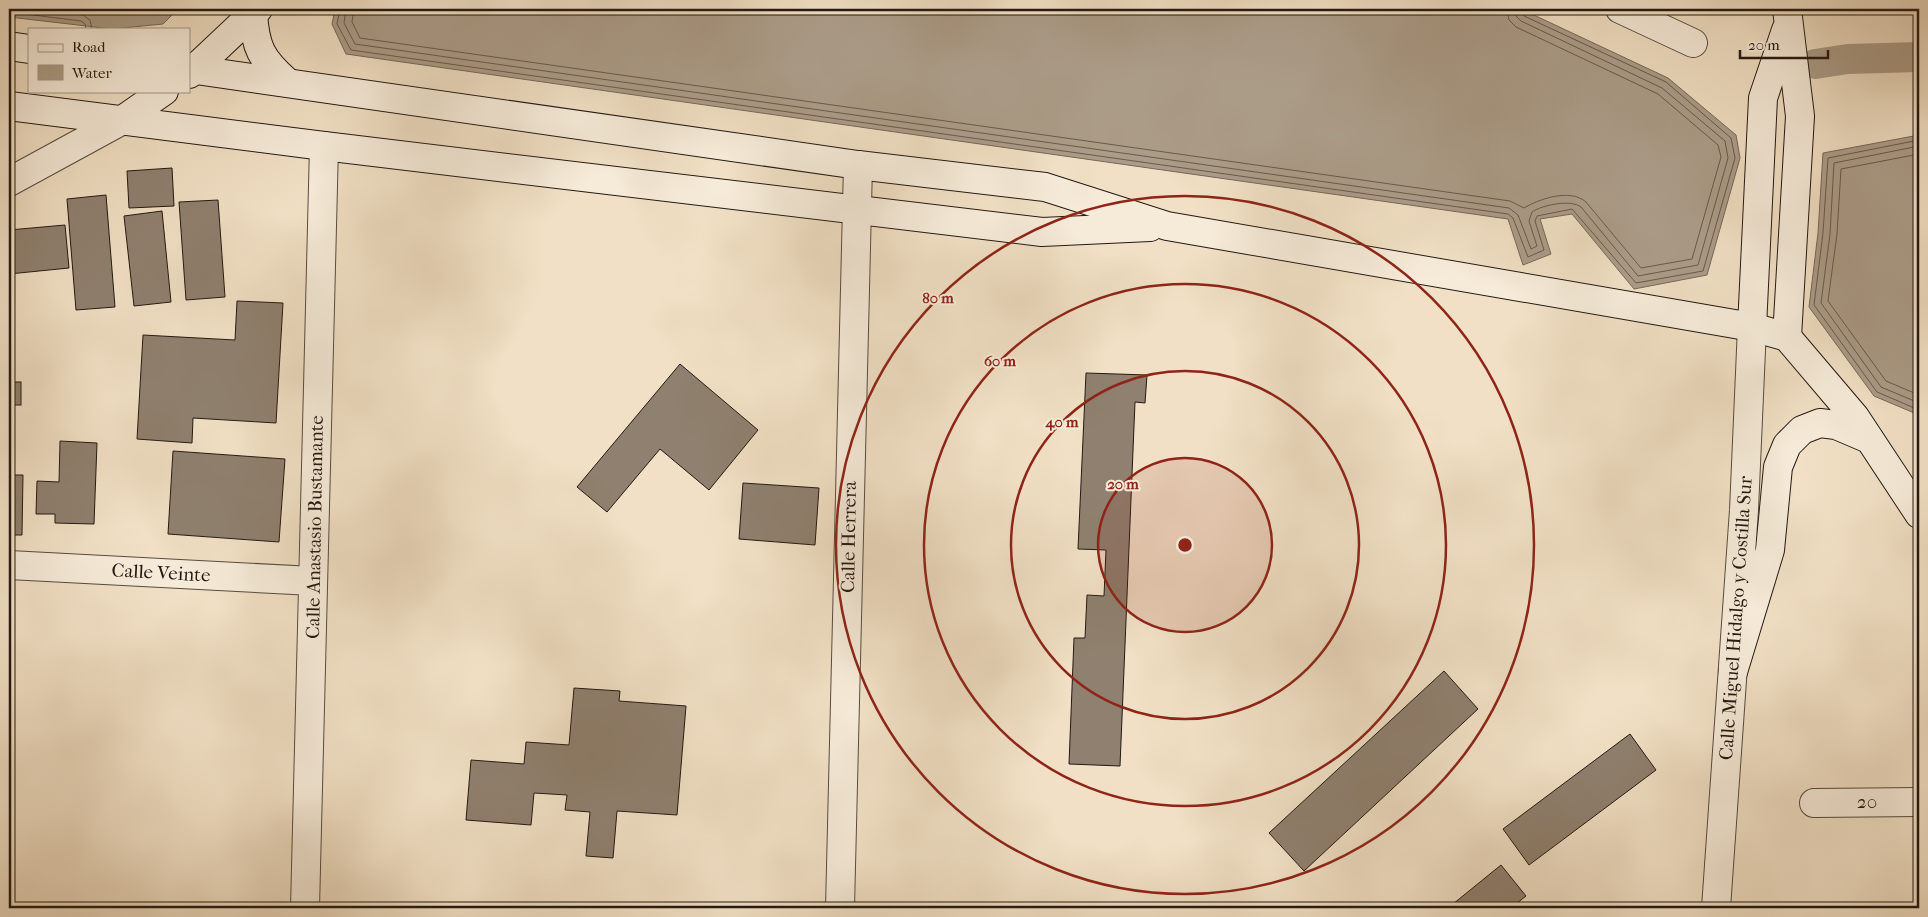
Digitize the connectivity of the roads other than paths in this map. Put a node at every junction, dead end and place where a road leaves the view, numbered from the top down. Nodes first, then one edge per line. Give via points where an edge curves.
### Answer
1 (1620, 9) edge
2 (256, 11) edge
3 (1788, 17) edge
4 (1693, 43) dead end
5 (9, 46) edge
6 (28, 49) edge
7 (191, 71) edge
8 (287, 82) junction
9 (163, 92) edge
10 (9, 106) edge
11 (121, 121) junction
12 (324, 146) junction
13 (858, 165) junction
14 (9, 182) edge
15 (857, 211) junction
16 (1167, 226) junction
17 (1752, 327) junction
18 (1787, 337) junction
19 (1871, 440) junction
20 (1919, 514) edge
21 (9, 566) edge
22 (313, 581) junction
23 (1733, 672) junction
24 (1919, 802) edge
25 (1814, 803) dead end
26 (305, 908) edge
27 (840, 908) edge
28 (1716, 908) edge

1 - 4 main road
2 - 7 main road
2 - 8 main road via 255,38 264,56
3 - 17 main road, Calle Miguel Hidalgo y Costilla Sur via 1764,98
3 - 18 main road via 1800,116
5 - 6 main road
7 - 8 main road
8 - 13 main road
9 - 11 main road
10 - 11 main road
11 - 12 main road
11 - 14 main road
12 - 15 main road
12 - 22 main road, Calle Anastasio Bustamante
13 - 15 main road, Calle Herrera
13 - 16 main road via 1045,187
15 - 16 main road via 1042,232
15 - 27 main road, Calle Herrera
16 - 17 main road
17 - 18 main road
17 - 23 main road, Calle Miguel Hidalgo y Costilla Sur
18 - 19 main road
19 - 20 main road
19 - 23 main road via 1836,425 1820,423 1802,430 1787,445 1778,467 1770,550
21 - 22 main road, Calle Veinte
22 - 26 main road, Calle Anastasio Bustamante
23 - 28 main road, Calle Miguel Hidalgo y Costilla Sur
24 - 25 main road, 20

